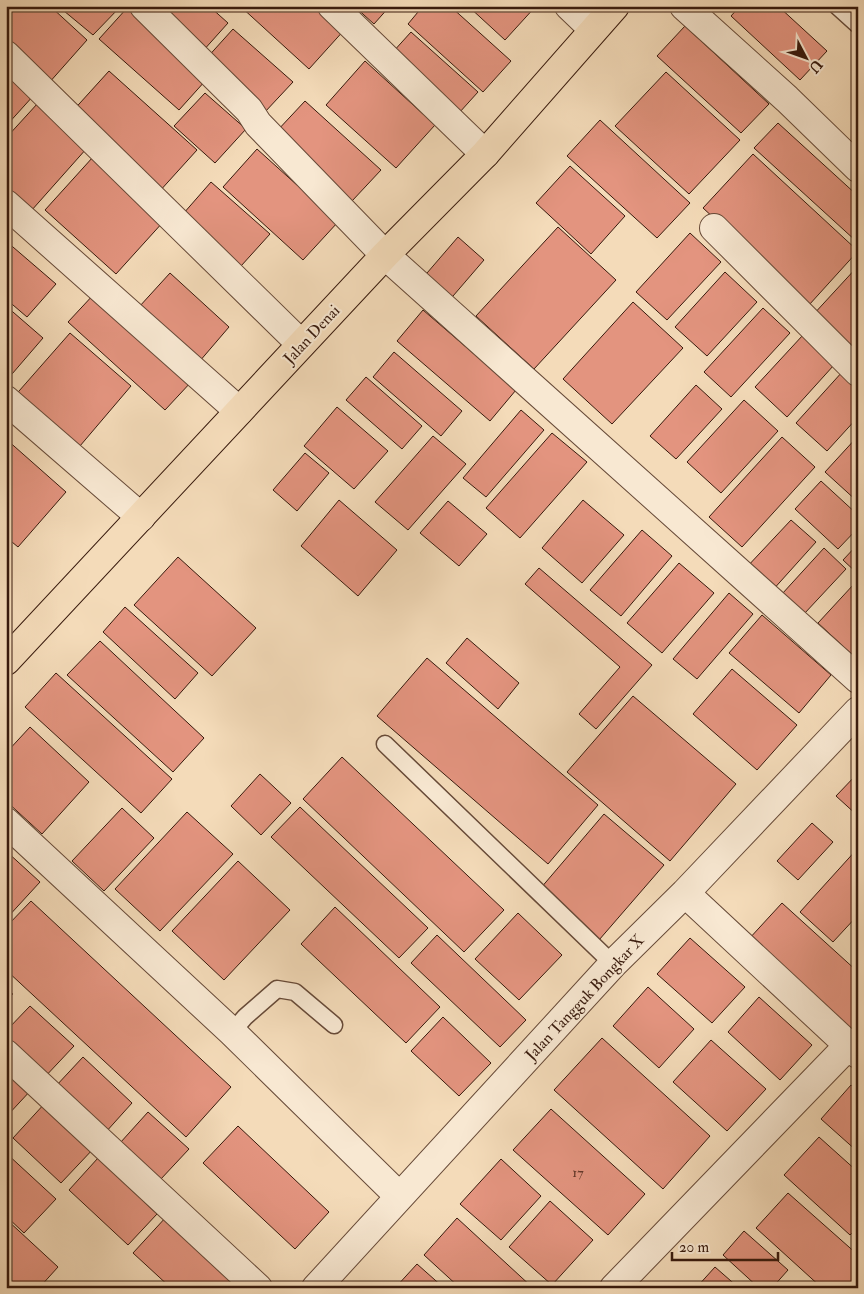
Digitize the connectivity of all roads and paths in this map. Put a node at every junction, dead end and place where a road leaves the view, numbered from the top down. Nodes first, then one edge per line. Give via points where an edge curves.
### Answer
1 (144, 6) edge
2 (332, 6) edge
3 (568, 6) edge
4 (614, 6) edge
5 (684, 6) edge
6 (837, 6) edge
7 (858, 25) edge
8 (593, 29) junction
9 (6, 54) edge
10 (484, 154) junction
11 (858, 168) edge
12 (6, 204) edge
13 (714, 228) dead end
14 (385, 255) junction
15 (301, 344) junction
16 (858, 372) edge
17 (6, 400) edge
18 (239, 411) junction
19 (141, 517) junction
20 (6, 661) edge
21 (858, 679) edge
22 (858, 711) edge
23 (385, 744) dead end
24 (6, 822) edge
25 (685, 893) junction
26 (613, 964) junction
27 (334, 1025) dead end
28 (232, 1032) junction
29 (853, 1050) edge
30 (6, 1054) edge
31 (399, 1196) junction
32 (258, 1288) edge
33 (316, 1288) edge
34 (614, 1288) edge

1 - 14 street via 249,110 258,124
2 - 10 street
3 - 8 street
4 - 8 main road, Jalan Denai
5 - 11 street
6 - 7 lane
8 - 10 main road, Jalan Denai
9 - 15 street
10 - 14 main road, Jalan Denai
12 - 18 street
13 - 16 street
14 - 15 main road, Jalan Denai
14 - 21 street
15 - 18 main road, Jalan Denai
17 - 19 street
18 - 19 main road, Jalan Denai
19 - 20 main road, Jalan Denai
22 - 25 street, Jalan Tangguk Bongkar X
23 - 26 lane
24 - 28 street
25 - 26 street, Jalan Tangguk Bongkar X
25 - 29 street
26 - 31 street, Jalan Tangguk Bongkar X
27 - 28 lane via 295,992 277,988
28 - 31 street
29 - 34 street
30 - 32 street
31 - 33 street, Jalan Tangguk Bongkar X

